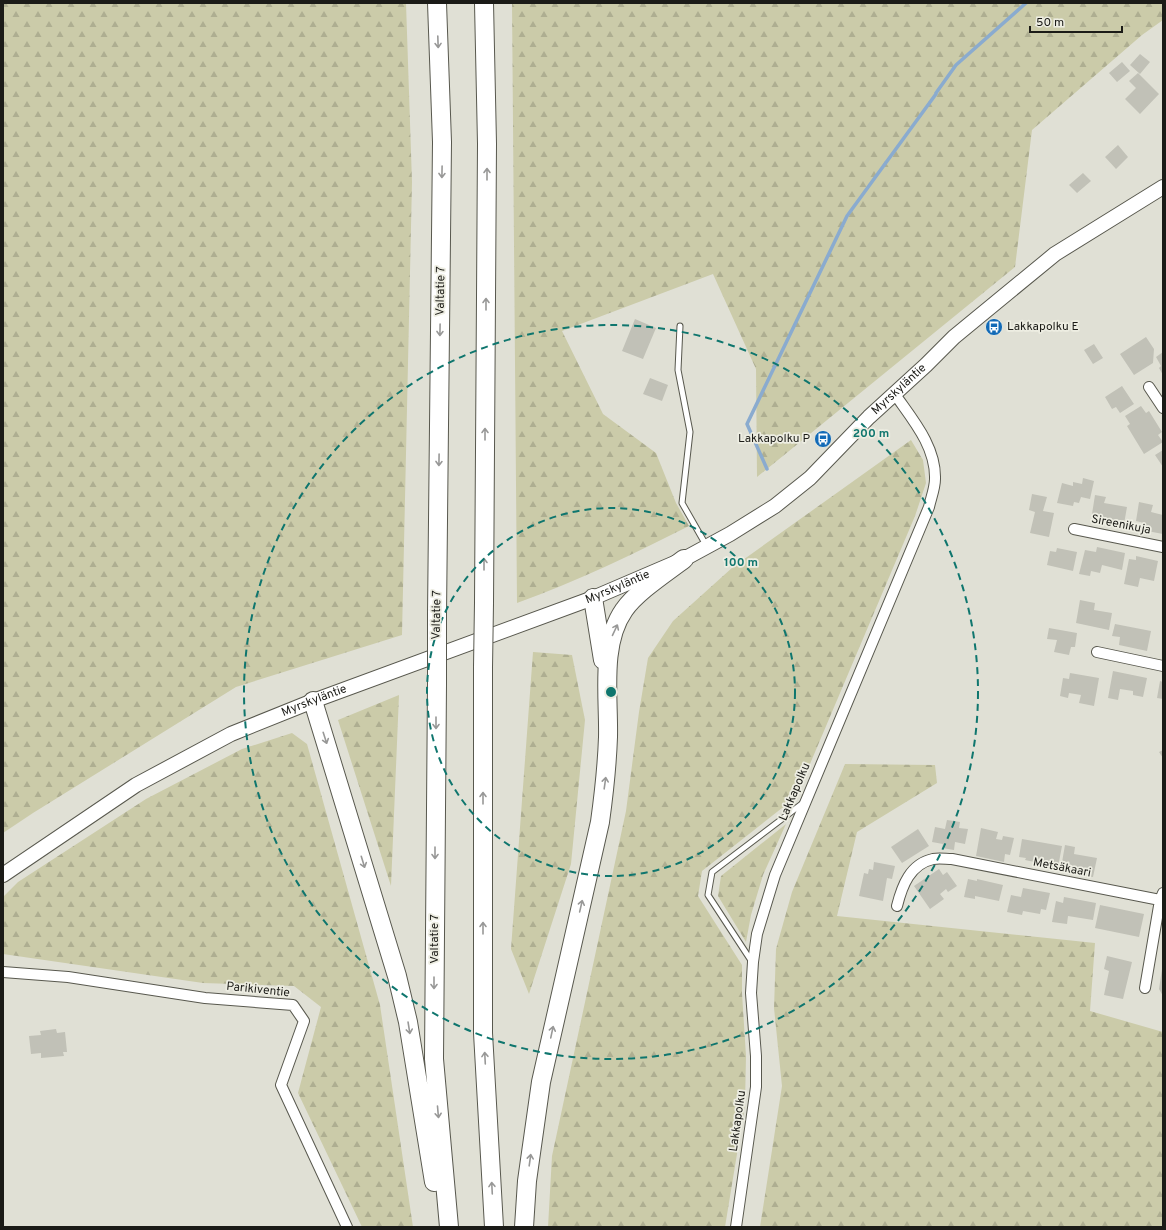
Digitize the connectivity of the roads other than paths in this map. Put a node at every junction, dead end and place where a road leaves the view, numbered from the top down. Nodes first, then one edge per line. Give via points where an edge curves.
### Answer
1 (437, 3) edge
2 (484, 3) edge
3 (1163, 187) edge
4 (680, 326) dead end
5 (1149, 387) dead end
6 (894, 393) junction
7 (1163, 408) edge
8 (1074, 529) dead end
9 (707, 546) junction
10 (1163, 547) edge
11 (684, 558) junction
12 (593, 598) junction
13 (1097, 652) dead end
14 (1163, 666) edge
15 (607, 682) junction
16 (313, 701) junction
17 (806, 801) junction
18 (3, 875) edge
19 (1162, 897) edge
20 (897, 906) dead end
21 (753, 962) junction
22 (3, 972) edge
23 (1145, 988) dead end
24 (347, 1227) edge
25 (441, 1227) edge
26 (449, 1227) edge
27 (494, 1227) edge
28 (524, 1227) edge
29 (736, 1227) edge

1 -> 26 highway, Valtatie 7, bridge via 442,142 434,1059
27 -> 2 highway, bridge via 483,1034 487,152
3 - 6 street, Myrskyläntie via 1055,254 954,337
4 - 9 lane via 678,370 690,432 682,503
5 - 7 street
6 - 9 street, Myrskyläntie via 810,478 787,497
6 - 17 street, Lakkapolku via 913,419 932,453 935,480 929,506
8 - 10 street, Sireenikuja
9 - 11 street, Myrskyläntie
11 - 12 street, Myrskyläntie
15 -> 11 highway via 612,636 624,610
12 - 15 highway
12 - 16 street, Myrskyläntie
13 - 14 street
28 -> 15 highway via 527,1181 541,1082 600,822 608,736
16 - 18 street, Myrskyläntie via 231,734 136,785
16 -> 25 highway via 397,976 408,1022
17 - 21 street, Lakkapolku via 775,875 757,934
17 - 21 lane via 712,872 708,895
19 - 20 street, Metsäkaari via 952,859 933,859 910,873 902,886
19 - 23 street, Metsäkaari
21 - 29 street, Lakkapolku via 751,993 756,1087
22 - 24 street, Parikiventie via 68,977 204,998 293,1006 304,1021 281,1084

